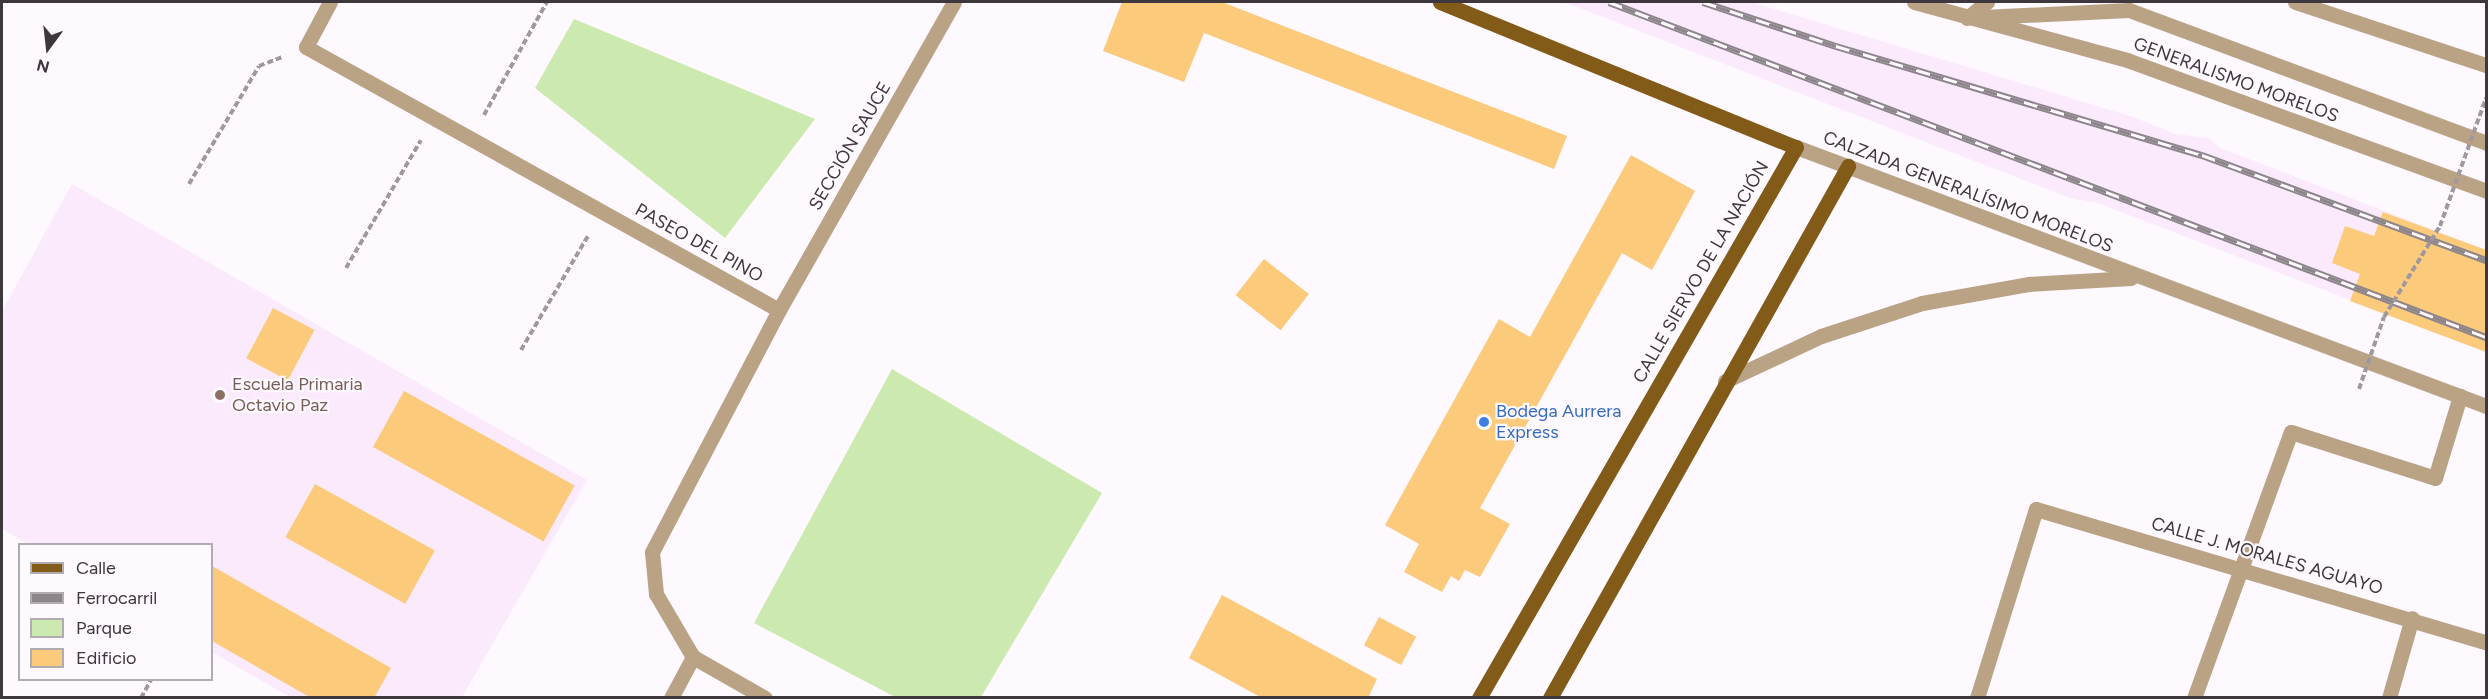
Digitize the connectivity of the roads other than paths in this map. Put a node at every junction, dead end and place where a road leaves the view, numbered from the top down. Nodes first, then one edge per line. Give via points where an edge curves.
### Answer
1 (330, 2) edge
2 (954, 2) edge
3 (1440, 2) edge
4 (1914, 2) edge
5 (1986, 2) edge
6 (2295, 2) edge
7 (1967, 18) junction
8 (2487, 65) edge
9 (2487, 143) edge
10 (1796, 147) junction
11 (1848, 166) junction
12 (2487, 191) edge
13 (2139, 278) junction
14 (779, 310) junction
15 (1725, 381) junction
16 (2460, 396) junction
17 (2487, 406) edge
18 (2240, 568) junction
19 (2412, 618) junction
20 (2487, 642) edge
21 (693, 657) junction
22 (671, 698) edge
23 (765, 698) edge
24 (1479, 698) edge
25 (1550, 698) edge
26 (1977, 698) edge
27 (2194, 698) edge
28 (2389, 698) edge

1 - 14 street, PASEO DEL PINO via 306,47
2 - 14 street, SECCIÓN SAUCE
3 - 10 main road, CALZADA GENERALÍSIMO MORELOS
4 - 7 street
5 - 7 street
6 - 8 street
7 - 9 street, GENERALISMO MORELOS via 2129,10
7 - 12 street, GENERALISMO MORELOS via 2127,60
10 - 11 street, CALZADA GENERALÍSIMO MORELOS
10 - 24 main road, CALLE SIERVO DE LA NACIÓN
11 - 13 street, CALZADA GENERALÍSIMO MORELOS
11 - 15 main road
13 - 15 street via 2029,284 1922,303 1821,336
13 - 16 street, CALZADA GENERALÍSIMO MORELOS
14 - 21 street via 652,552 656,594
15 - 25 main road
16 - 17 street, CALZADA GENERALÍSIMO MORELOS
16 - 18 street via 2435,478 2291,432
18 - 19 street, CALLE J. MORALES AGUAYO
18 - 26 street, CALLE J. MORALES AGUAYO via 2036,509
18 - 27 street
19 - 20 street, CALLE J. MORALES AGUAYO
19 - 28 street
21 - 22 street
21 - 23 street

